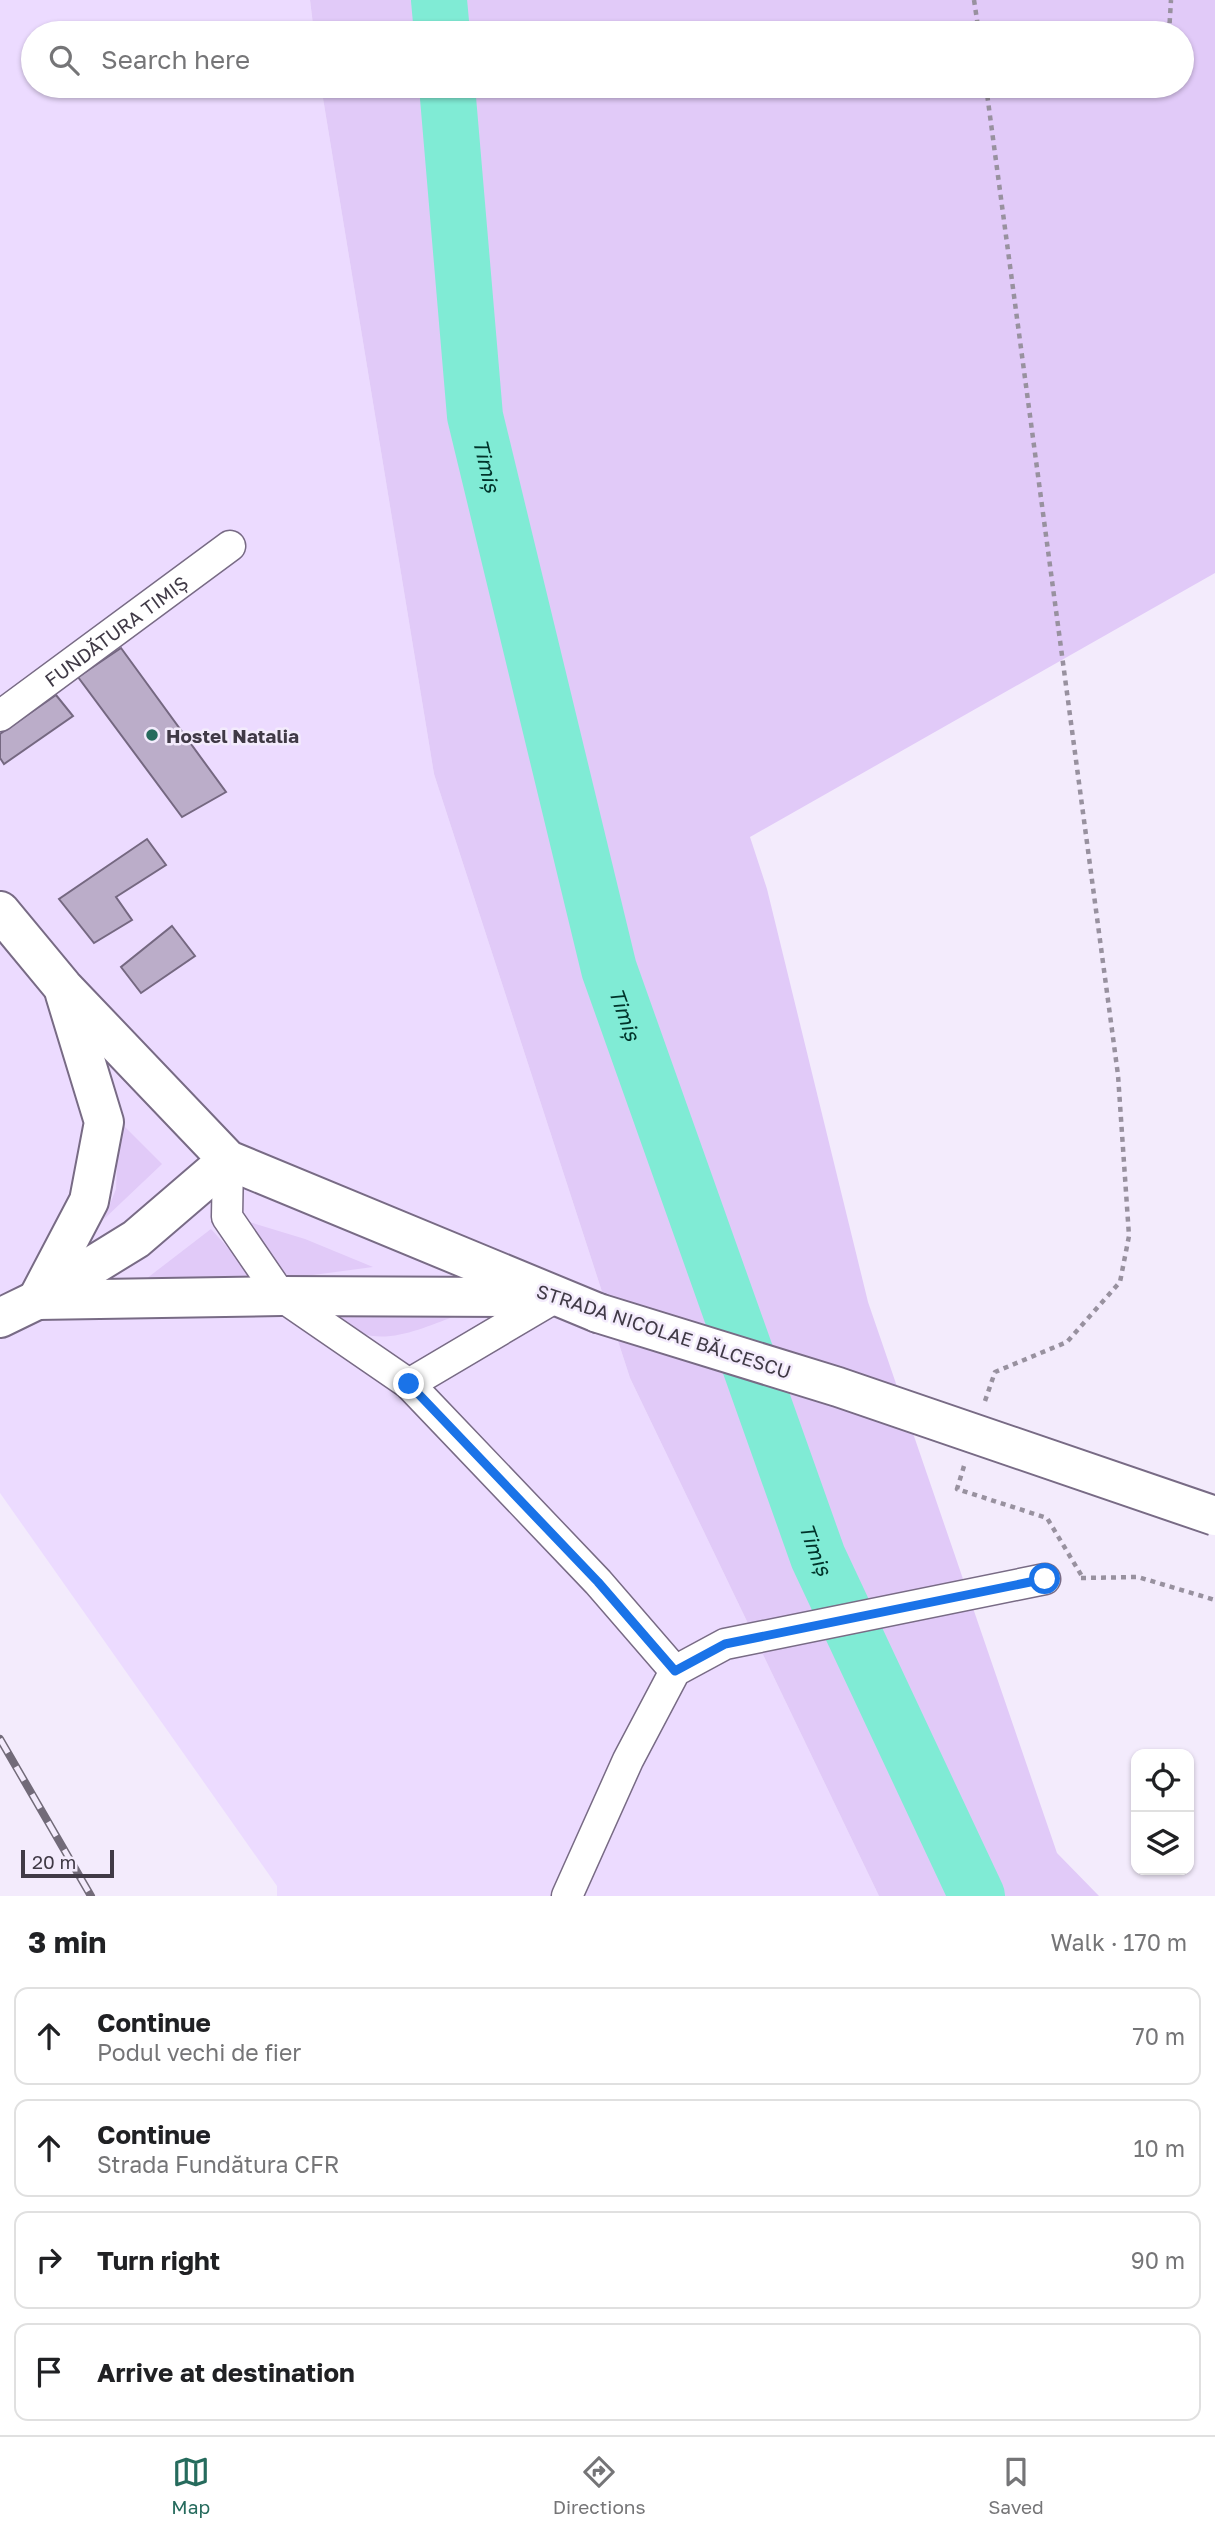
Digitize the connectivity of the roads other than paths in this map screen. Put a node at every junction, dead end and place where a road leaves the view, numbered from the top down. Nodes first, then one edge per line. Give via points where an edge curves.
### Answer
1 (230, 546) dead end
2 (0, 716) edge
3 (0, 911) edge
4 (63, 988) junction
5 (228, 1160) junction
6 (281, 1296) junction
7 (556, 1297) junction
8 (37, 1300) junction
9 (0, 1318) edge
10 (409, 1384) junction
11 (1215, 1516) edge
12 (1045, 1579) road end
13 (675, 1671) junction
14 (567, 1896) edge

1 - 2 street, FUNDĂTURA TIMIȘ
3 - 4 main road, STRADA NICOLAE BĂLCESCU
4 - 5 main road, STRADA NICOLAE BĂLCESCU
4 - 8 main road via 104,1122 89,1201
5 - 6 street via 226,1217
5 - 7 main road, STRADA NICOLAE BĂLCESCU
5 - 8 main road via 136,1239
6 - 7 main road
6 - 8 main road
6 - 10 street
7 - 10 street
7 - 11 main road, STRADA NICOLAE BĂLCESCU, bridge via 838,1387
8 - 9 main road
10 - 13 street via 598,1582
12 - 13 street via 725,1644
13 - 14 street via 628,1760

